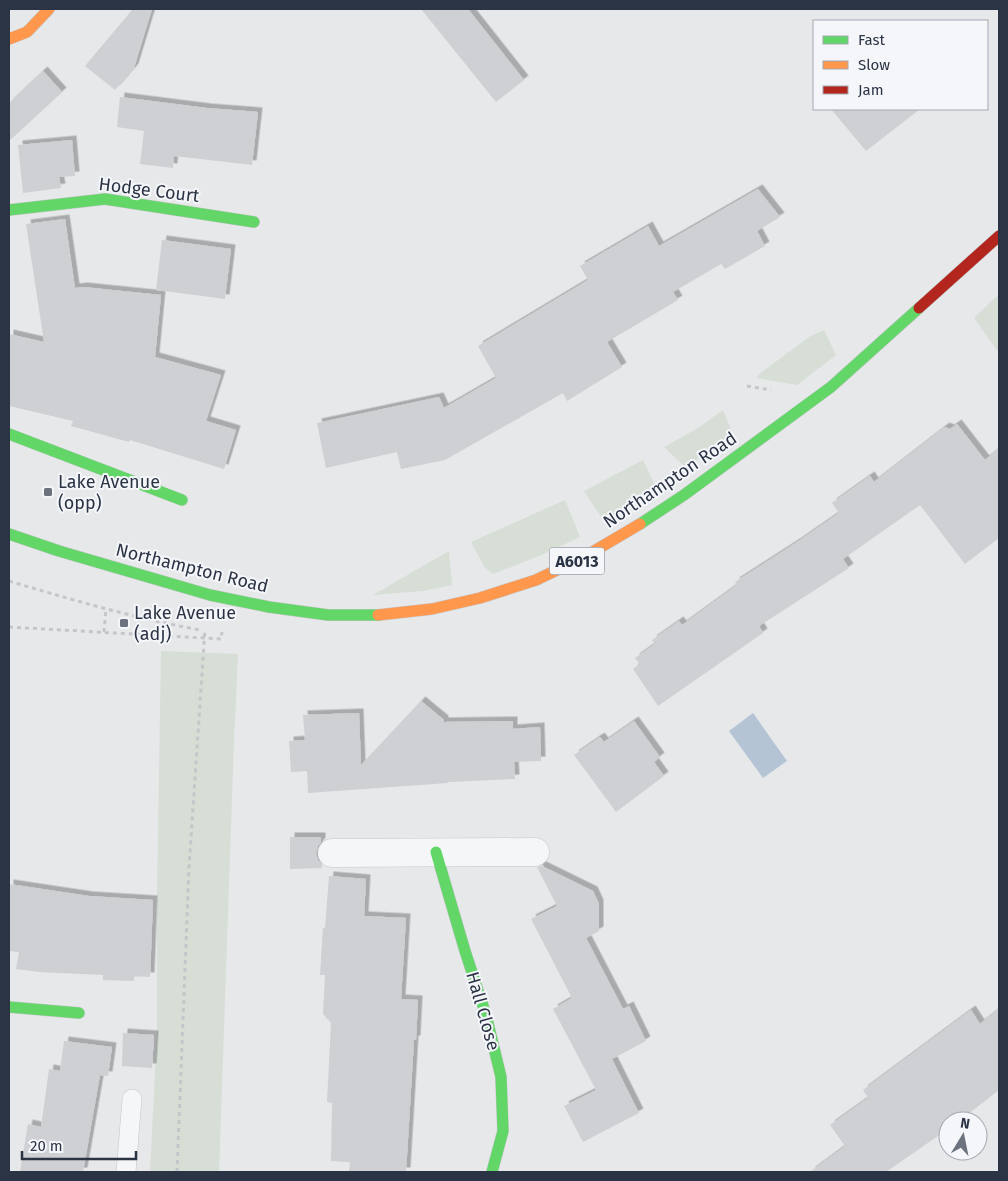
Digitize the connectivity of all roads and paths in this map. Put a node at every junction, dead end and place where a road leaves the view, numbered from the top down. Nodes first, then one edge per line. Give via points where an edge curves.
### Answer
1 (49, 9) edge
2 (9, 39) edge
3 (9, 210) edge
4 (254, 222) dead end
5 (999, 236) edge
6 (9, 434) edge
7 (182, 500) dead end
8 (9, 534) edge
9 (9, 581) edge
10 (106, 609) junction
11 (9, 627) edge
12 (104, 632) junction
13 (204, 638) junction
14 (221, 638) dead end
15 (436, 852) junction
16 (535, 852) dead end
17 (332, 853) dead end
18 (9, 1007) edge
19 (79, 1013) dead end
20 (132, 1099) dead end
21 (126, 1172) edge
22 (177, 1172) edge
23 (492, 1172) edge

1 - 2 main road via 27,32
3 - 4 main road, Hodge Court via 105,199
5 - 8 main road, Northampton Road / A6013 via 831,387 684,495 584,557 536,580 480,598 432,610 372,616 328,615 210,595
6 - 7 main road
9 - 10 path
10 - 12 path
10 - 13 path via 205,631
11 - 12 path
12 - 13 path
13 - 14 path
13 - 22 path via 189,868
15 - 16 street
15 - 17 street
15 - 23 main road, Hall Close via 486,1015 501,1076 503,1131
18 - 19 main road
20 - 21 lane

